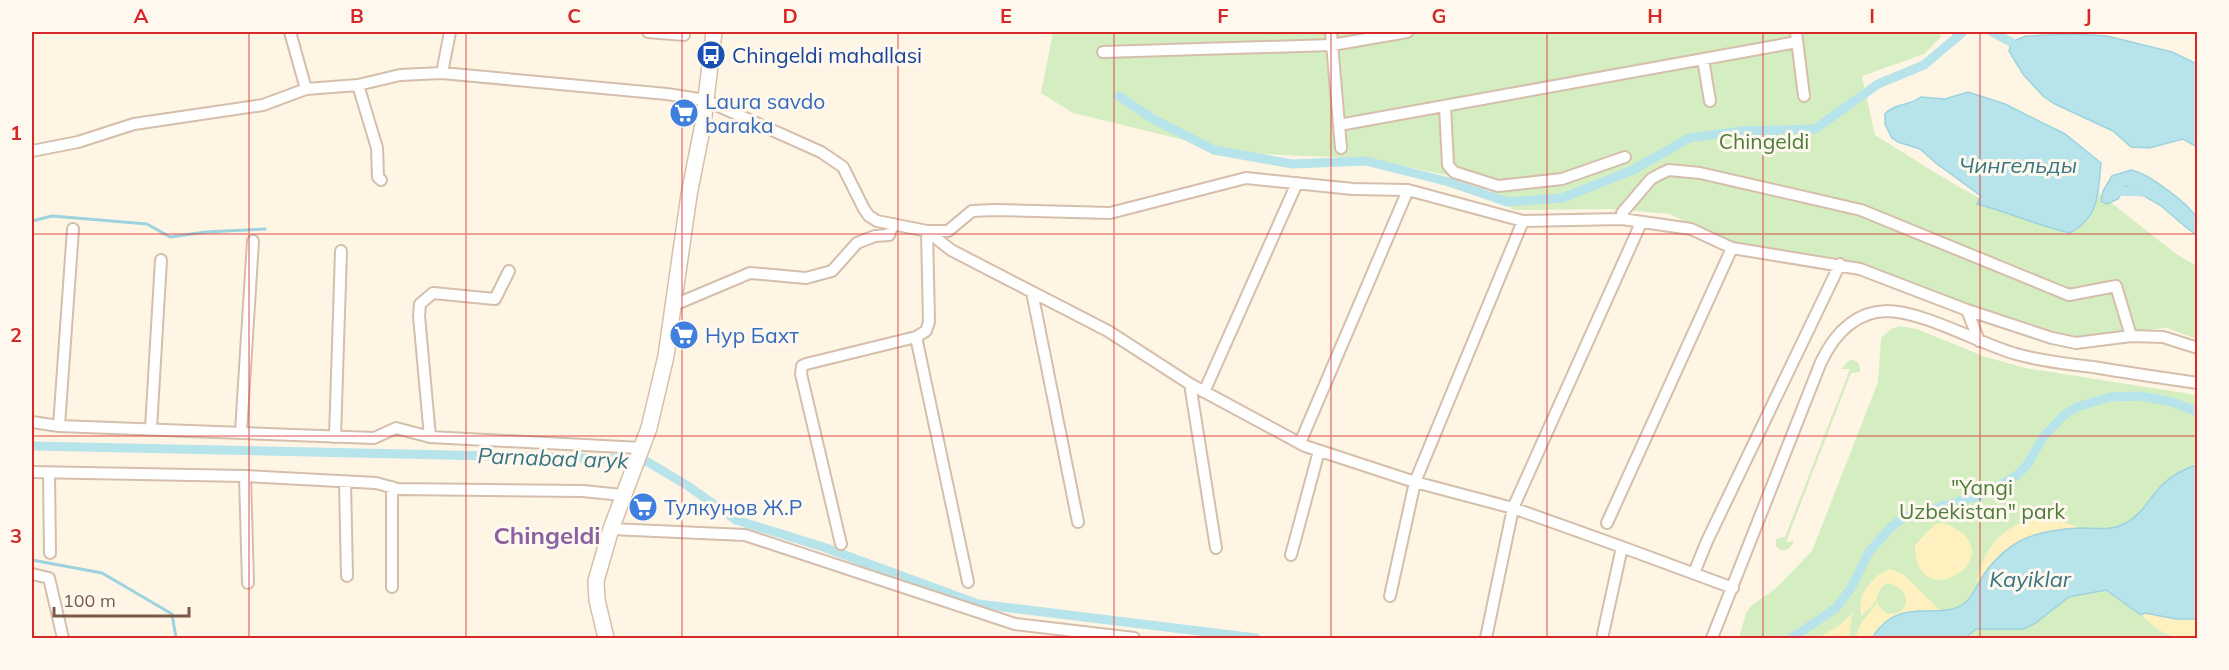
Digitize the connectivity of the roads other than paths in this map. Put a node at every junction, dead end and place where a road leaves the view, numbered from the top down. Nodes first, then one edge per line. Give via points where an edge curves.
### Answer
1 (290, 32) edge
2 (450, 32) edge
3 (648, 32) edge
4 (714, 32) edge
5 (1331, 32) edge
6 (1407, 32) edge
7 (684, 36) dead end
8 (1796, 37) edge
9 (1332, 45) junction
10 (1103, 52) dead end
11 (1703, 59) junction
12 (442, 73) junction
13 (358, 85) junction
14 (306, 89) junction
15 (1804, 96) dead end
16 (705, 100) junction
17 (1710, 101) dead end
18 (1444, 106) junction
19 (1339, 125) junction
20 (1341, 148) dead end
21 (32, 151) edge
22 (1625, 157) dead end
23 (381, 180) dead end
24 (1297, 183) junction
25 (1408, 190) junction
26 (1622, 219) junction
27 (1523, 221) junction
28 (1641, 223) junction
29 (893, 224) junction
30 (73, 230) dead end
31 (927, 231) junction
32 (253, 241) dead end
33 (1732, 248) junction
34 (341, 251) dead end
35 (161, 260) dead end
36 (1840, 264) junction
37 (509, 271) dead end
38 (1032, 292) junction
39 (674, 305) junction
40 (1967, 310) junction
41 (916, 336) junction
42 (2131, 336) junction
43 (1979, 341) junction
44 (2198, 348) edge
45 (2198, 383) edge
46 (1190, 384) junction
47 (1204, 392) junction
48 (32, 422) edge
49 (59, 426) junction
50 (151, 428) junction
51 (241, 432) junction
52 (335, 437) junction
53 (430, 437) junction
54 (1300, 443) junction
55 (641, 448) junction
56 (1319, 451) junction
57 (32, 472) edge
58 (49, 474) junction
59 (245, 476) junction
60 (345, 482) junction
61 (1415, 482) junction
62 (392, 488) junction
63 (622, 495) junction
64 (1513, 508) junction
65 (1078, 522) dead end
66 (1607, 523) dead end
67 (611, 529) junction
68 (841, 544) dead end
69 (1622, 547) junction
70 (1216, 548) dead end
71 (50, 553) dead end
72 (1291, 555) dead end
73 (1694, 573) junction
74 (32, 574) edge
75 (347, 576) dead end
76 (968, 582) dead end
77 (248, 583) dead end
78 (392, 587) dead end
79 (1733, 588) junction
80 (1390, 596) dead end
81 (1603, 634) dead end
82 (605, 635) edge
83 (63, 639) edge
84 (1134, 639) edge
85 (1486, 639) edge
86 (1712, 639) edge

1 - 14 street
2 - 12 street
3 - 7 street
4 - 16 main road
5 - 9 street
6 - 9 street
8 - 11 street
8 - 15 street
9 - 10 street
9 - 19 street
11 - 17 street
11 - 18 street
12 - 13 street via 400,75
12 - 16 street
13 - 14 street
13 - 23 street via 377,148
14 - 21 street via 263,105 134,124 78,142
16 - 29 street via 821,152 843,167 869,216
16 - 39 main road
18 - 19 street
18 - 22 street via 1450,169 1498,186 1562,179
19 - 20 street
24 - 25 street
24 - 31 street via 1246,178 1110,213 972,211 948,231
24 - 47 street
25 - 27 street
25 - 54 street
26 - 27 street
26 - 28 street
26 - 42 street via 1622,213 1651,179 1669,170 1700,173 1861,210 2069,295 2116,286
27 - 61 street
28 - 33 street via 1691,229
28 - 64 street
29 - 31 street
29 - 39 street via 889,235 857,243 832,271 806,278 750,273
30 - 49 street
31 - 38 street via 951,250
31 - 41 street via 929,322 926,331
32 - 51 street
33 - 36 street
33 - 66 street
34 - 52 street
35 - 50 street
36 - 40 street
36 - 73 street
37 - 53 street via 495,299 433,293 420,304
38 - 46 street via 1108,332
38 - 65 street
39 - 55 main road via 666,356
40 - 42 street via 2076,343
40 - 43 street
41 - 68 street via 802,366
41 - 76 street
42 - 44 street via 2163,337
43 - 45 street via 2044,360
43 - 79 street via 1908,313 1884,311 1862,316 1840,332 1821,362
46 - 47 street
46 - 70 street
47 - 54 street
48 - 49 street
49 - 50 street
50 - 51 street
51 - 52 street
52 - 53 street via 374,438 396,428
53 - 55 street
54 - 56 street
55 - 63 main road
56 - 61 street
56 - 72 street
57 - 58 street
58 - 59 street
58 - 71 street
59 - 60 street
59 - 77 street
60 - 62 street
60 - 75 street
61 - 64 street
61 - 80 street
62 - 63 street
62 - 78 street
63 - 67 main road
64 - 69 street
64 - 85 street
67 - 82 main road via 596,590
67 - 84 street via 745,535 1015,624
69 - 73 street
69 - 81 street
73 - 79 street
74 - 83 street via 49,578
79 - 86 street

